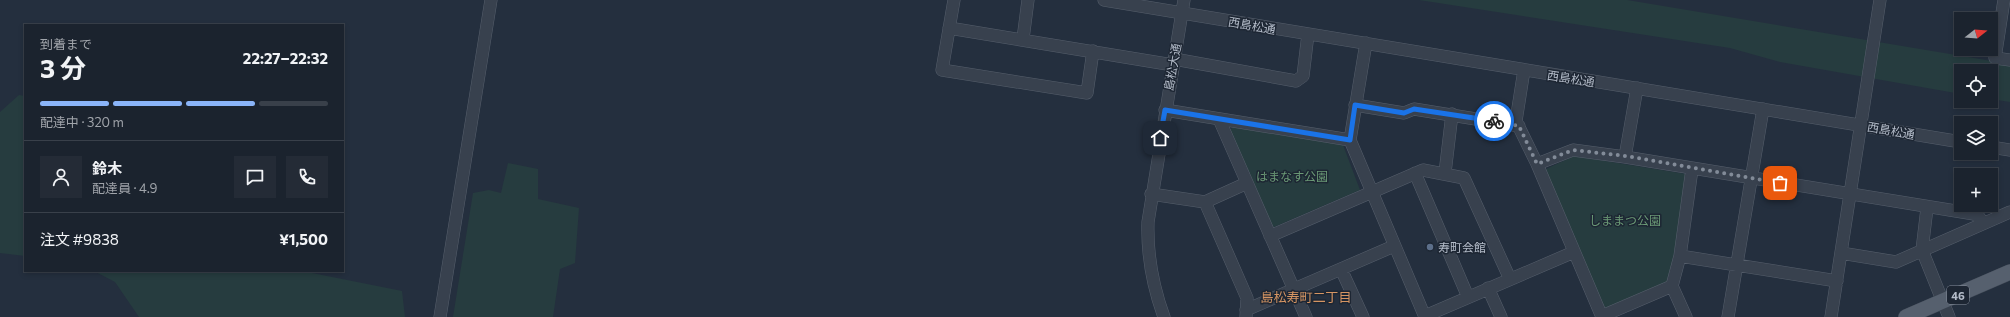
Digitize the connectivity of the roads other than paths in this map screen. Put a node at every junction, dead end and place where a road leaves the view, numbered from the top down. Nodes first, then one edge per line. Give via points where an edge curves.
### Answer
1 (491, 0) edge
2 (954, 0) edge
3 (1028, 0) edge
4 (1104, 0) edge
5 (1184, 0) edge
6 (1880, 0) edge
7 (2004, 0) edge
8 (1182, 13) junction
9 (949, 28) junction
10 (1308, 34) junction
11 (1023, 40) junction
12 (1366, 43) junction
13 (1093, 52) junction
14 (2010, 60) edge
15 (1174, 62) junction
16 (1524, 70) junction
17 (1637, 88) junction
18 (1355, 105) junction
19 (1763, 109) junction
20 (1165, 110) junction
21 (1452, 114) junction
22 (1219, 119) junction
23 (1861, 125) junction
24 (1519, 126) junction
25 (1350, 140) junction
26 (1954, 141) edge
27 (1998, 148) edge
28 (2010, 150) edge
29 (1626, 156) junction
30 (1537, 164) junction
31 (1692, 169) junction
32 (1415, 173) junction
33 (1445, 173) junction
34 (1752, 178) junction
35 (1247, 183) junction
36 (1371, 193) junction
37 (1151, 194) junction
38 (1851, 195) junction
39 (1205, 202) junction
40 (1927, 208) junction
41 (2010, 212) edge
42 (1983, 223) junction
43 (1270, 236) junction
44 (1394, 246) junction
45 (1922, 250) junction
46 (1574, 252) junction
47 (1841, 253) junction
48 (1680, 256) junction
49 (1737, 265) junction
50 (1342, 269) junction
51 (2010, 272) edge
52 (1510, 279) junction
53 (1837, 281) junction
54 (1672, 286) junction
55 (1488, 288) junction
56 (1294, 289) junction
57 (1468, 297) junction
58 (1942, 301) junction
59 (1246, 314) edge
60 (1425, 316) edge
61 (1602, 316) edge
62 (440, 317) edge
63 (1164, 317) edge
64 (1306, 317) edge
65 (1363, 317) edge
66 (1500, 317) edge
67 (1686, 317) edge
68 (1728, 317) edge
69 (1831, 317) edge
70 (1906, 317) edge
71 (1949, 317) edge

1 - 62 street
2 - 9 street
3 - 11 street
4 - 8 street
5 - 8 street, 島松大通
6 - 23 street
7 - 14 street via 1994,58
8 - 10 street, 西島松通
8 - 15 street, 島松大通
9 - 11 street
9 - 13 street via 942,70 1087,93
10 - 12 street, 西島松通
10 - 15 street via 1303,76 1296,81
11 - 13 street
12 - 16 street, 西島松通
12 - 18 street
13 - 15 street
15 - 20 street, 島松大通
16 - 17 street, 西島松通
16 - 24 street via 1516,121
17 - 19 street, 西島松通
17 - 29 street
18 - 21 street via 1404,113 1414,109
18 - 25 street
19 - 23 street, 西島松通
19 - 34 street
20 - 22 street
20 - 37 street, 島松大通
21 - 24 street
21 - 33 street
22 - 25 street
22 - 35 street
23 - 26 street, 西島松通
23 - 38 street
24 - 30 street
25 - 36 street
27 - 28 street
29 - 30 street via 1573,150
29 - 31 street
30 - 46 street
31 - 34 street
31 - 48 street
32 - 33 street via 1422,170
32 - 36 street
32 - 57 street
33 - 52 street via 1464,178
34 - 38 street
34 - 49 street
35 - 39 street
35 - 43 street
36 - 43 street
36 - 44 street
37 - 39 street
37 - 63 street, 島松大通 via 1147,237 1152,273
38 - 40 street
38 - 47 street
39 - 59 street via 1247,298
40 - 42 street via 1974,214
40 - 45 street
41 - 42 street
42 - 45 street
43 - 56 street
44 - 50 street
44 - 60 street
45 - 47 street via 1896,262
45 - 58 street
46 - 52 street
46 - 61 street
47 - 53 street
48 - 49 street
48 - 54 street
49 - 53 street
49 - 68 street
50 - 56 street
50 - 65 street
51 - 58 main road, 46
52 - 55 street
53 - 69 street
54 - 61 street
54 - 67 street
55 - 57 street
55 - 66 street
56 - 59 street
56 - 64 street
57 - 60 street
58 - 70 main road, 46
58 - 71 street

